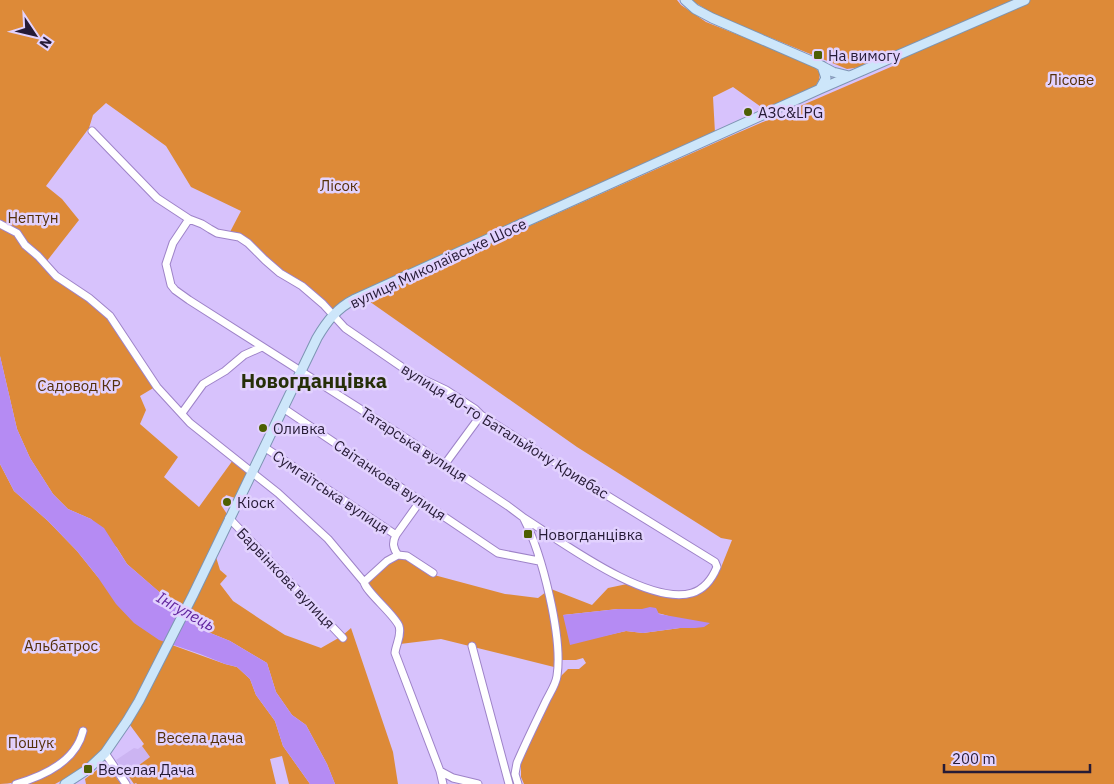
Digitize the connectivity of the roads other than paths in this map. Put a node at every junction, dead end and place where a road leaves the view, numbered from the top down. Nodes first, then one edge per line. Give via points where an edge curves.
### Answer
1 (685, 0) edge
2 (1025, 0) edge
3 (822, 66) junction
4 (851, 76) junction
5 (820, 89) junction
6 (92, 131) dead end
7 (189, 219) junction
8 (0, 224) edge
9 (333, 315) junction
10 (262, 347) junction
11 (301, 370) junction
12 (283, 408) junction
13 (182, 413) junction
14 (481, 415) junction
15 (264, 447) junction
16 (444, 464) junction
17 (252, 472) junction
18 (420, 500) junction
19 (229, 518) junction
20 (524, 518) junction
21 (396, 535) junction
22 (398, 555) junction
23 (539, 561) junction
24 (433, 572) dead end
25 (364, 582) junction
26 (704, 587) joint
27 (343, 638) dead end
28 (472, 646) dead end
29 (83, 730) dead end
30 (105, 753) junction
31 (440, 771) junction
32 (68, 783) edge
33 (16, 784) edge
34 (126, 784) edge
35 (443, 784) edge
36 (478, 784) edge
37 (509, 784) edge
38 (518, 784) edge

1 - 3 main road via 712,18
2 - 4 main road, вулиця Миколаївське Шосе
3 - 4 main road
3 - 5 main road via 826,78
4 - 5 main road, вулиця Миколаївське Шосе
5 - 9 main road, вулиця Миколаївське Шосе via 355,299
6 - 7 street, вулиця 40-го Батальйону Кривбас via 157,198
7 - 9 street, вулиця 40-го Батальйону Кривбас via 217,233 248,242 264,260 302,286
7 - 10 street, Татарська вулиця via 173,243 166,264 171,285 188,300
8 - 13 street via 17,233 56,276 110,316 157,387
9 - 11 main road, вулиця Миколаївське Шосе
9 - 14 street, вулиця 40-го Батальйону Кривбас via 345,328 412,374 446,390
10 - 11 street, Татарська вулиця
10 - 13 street via 251,350 226,371 203,384
11 - 12 main road, вулиця Миколаївське Шосе
11 - 16 street, Татарська вулиця
12 - 15 main road, вулиця Миколаївське Шосе
12 - 18 street, Світанкова вулиця
13 - 17 street
14 - 16 street
14 - 26 street, вулиця 40-го Батальйону Кривбас via 715,562 715,572
15 - 17 main road, вулиця Миколаївське Шосе
15 - 21 street, Сумгаїтська вулиця
16 - 20 street, Татарська вулиця
17 - 19 main road, вулиця Миколаївське Шосе
17 - 25 street via 328,539
18 - 21 street
18 - 23 street, Світанкова вулиця via 498,553
19 - 27 street, Барвінкова вулиця
19 - 30 main road, вулиця Миколаївське Шосе via 162,658 128,721
20 - 23 street
20 - 26 street, Татарська вулиця via 630,583 682,595
21 - 22 street, Сумгаїтська вулиця via 393,542
22 - 24 street via 407,556
22 - 25 street
23 - 38 street via 558,643 557,678 517,764
25 - 31 street via 399,626 395,653
28 - 37 street
29 - 33 street via 68,758 43,774
30 - 32 main road, вулиця Миколаївське Шосе
30 - 34 street
31 - 35 street
31 - 36 street via 452,778

